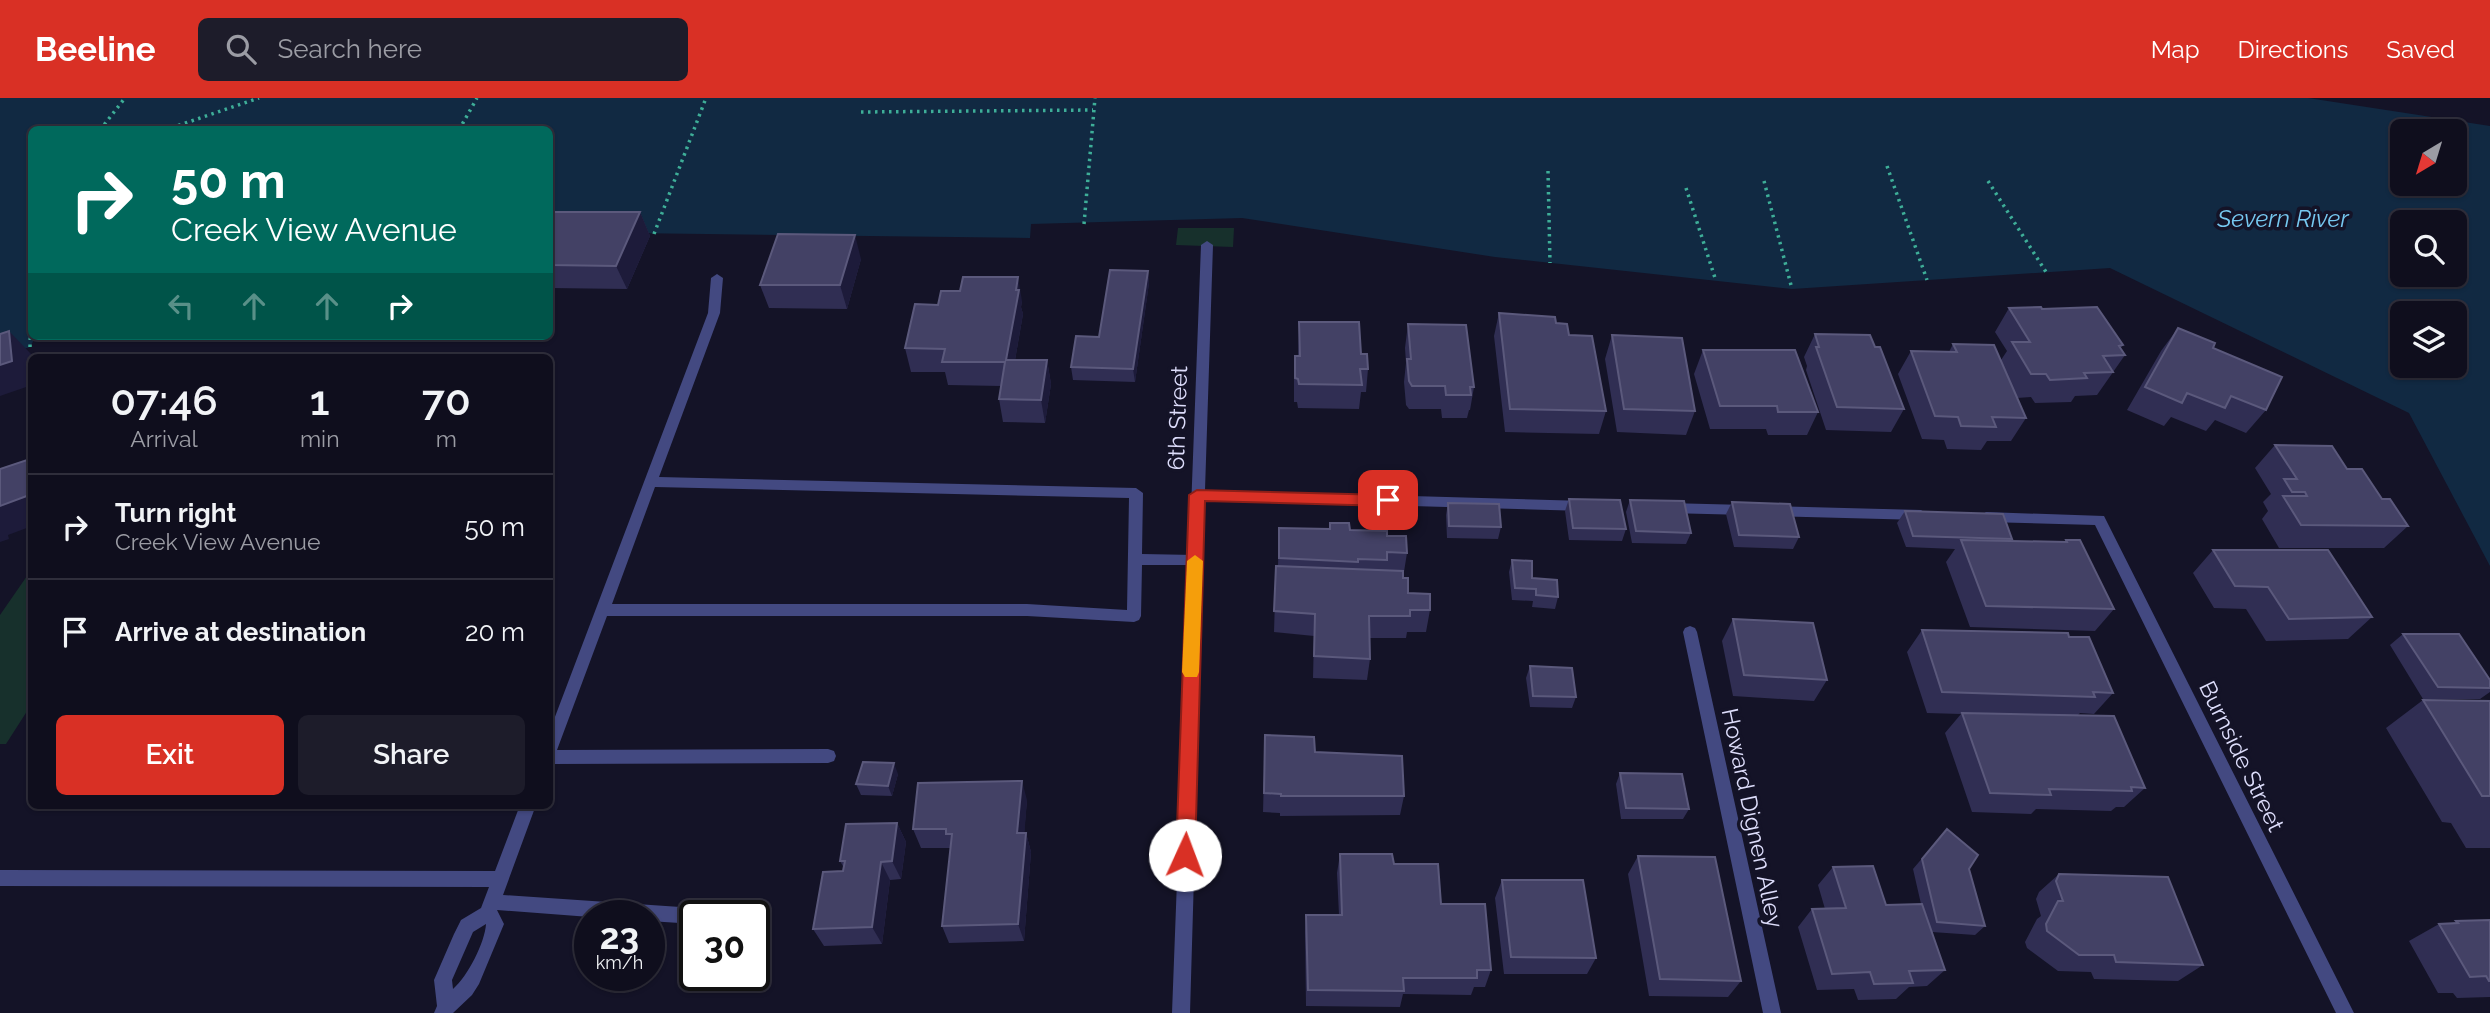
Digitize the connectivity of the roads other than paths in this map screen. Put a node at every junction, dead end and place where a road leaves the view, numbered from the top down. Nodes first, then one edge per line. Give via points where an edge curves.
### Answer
1 (1207, 244) dead end
2 (717, 278) dead end
3 (650, 482) junction
4 (1197, 495) junction
5 (1600, 506) edge
6 (1655, 508) edge
7 (1933, 515) edge
8 (1974, 517) edge
9 (1135, 559) junction
10 (1195, 561) junction
11 (602, 610) junction
12 (1690, 632) dead end
13 (553, 741) edge
14 (828, 756) dead end
15 (553, 757) edge
16 (527, 809) edge
17 (0, 878) edge
18 (501, 880) junction
19 (490, 907) junction
20 (679, 915) edge
21 (444, 1010) edge
22 (1181, 1013) edge
23 (1772, 1013) edge
24 (2345, 1013) edge

1 - 4 street, 6th Street
2 - 3 street via 714,313
3 - 9 street via 1136,493
3 - 11 street
4 - 5 street
4 - 10 street, 6th Street
6 - 7 street
8 - 24 street, Burnside Street via 2099,520
9 - 10 street
9 - 11 street via 1133,616 1027,610
10 - 22 street, 6th Street
11 - 13 street
12 - 23 street, Howard Dignen Alley
14 - 15 street
16 - 18 street
17 - 18 street
18 - 19 street
19 - 20 street
19 - 21 street via 467,926 460,940 443,980
19 - 21 street via 496,924 479,964 469,985

